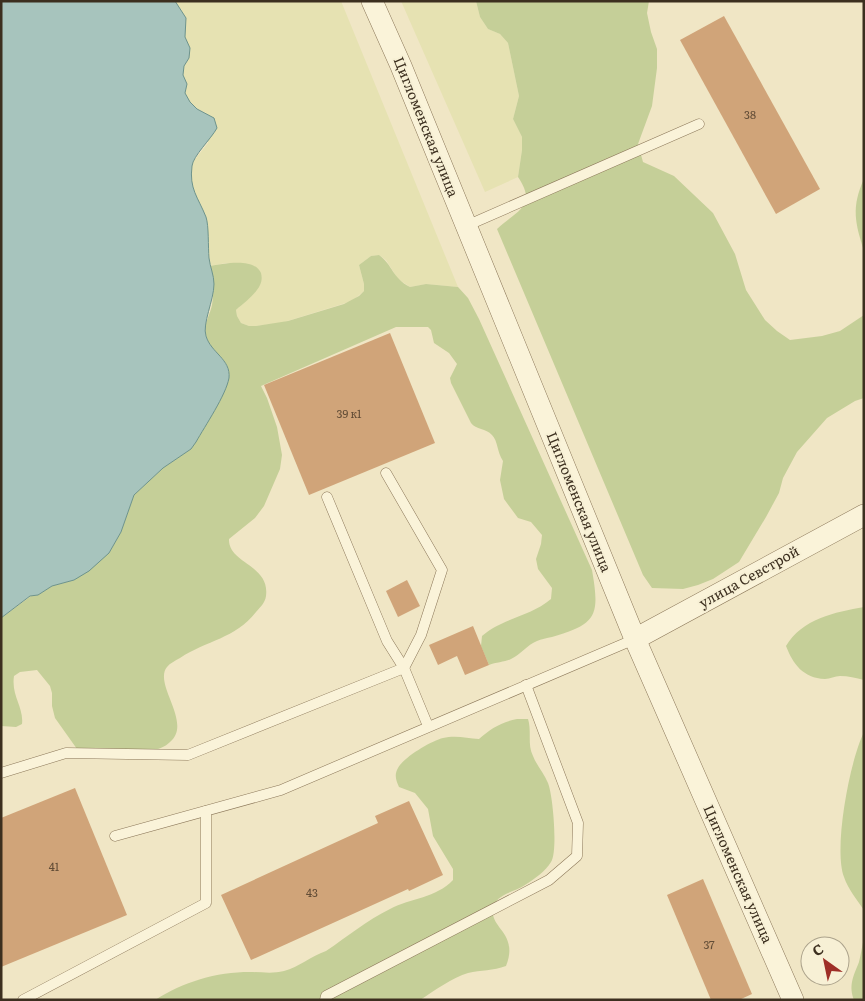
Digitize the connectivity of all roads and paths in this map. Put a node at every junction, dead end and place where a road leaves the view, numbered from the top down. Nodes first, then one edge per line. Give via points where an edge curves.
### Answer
1 (372, 1) edge
2 (699, 124) dead end
3 (466, 226) junction
4 (386, 473) dead end
5 (327, 497) dead end
6 (864, 515) edge
7 (635, 639) junction
8 (404, 668) junction
9 (526, 685) junction
10 (428, 726) junction
11 (1, 773) edge
12 (206, 811) junction
13 (115, 836) dead end
14 (23, 1000) edge
15 (324, 1000) edge
16 (793, 1000) edge

1 - 3 street, Цигломенская улица
2 - 3 lane
3 - 7 street, Цигломенская улица
4 - 8 lane via 442,570 421,635
5 - 8 lane via 387,641
6 - 7 street, улица Севстрой
7 - 9 lane
7 - 16 street, Цигломенская улица
8 - 10 lane
8 - 11 lane via 188,755 66,753
9 - 10 lane
9 - 15 lane via 578,823 577,856 548,880 326,996
10 - 12 lane via 280,790
12 - 13 lane
12 - 14 lane via 206,903

